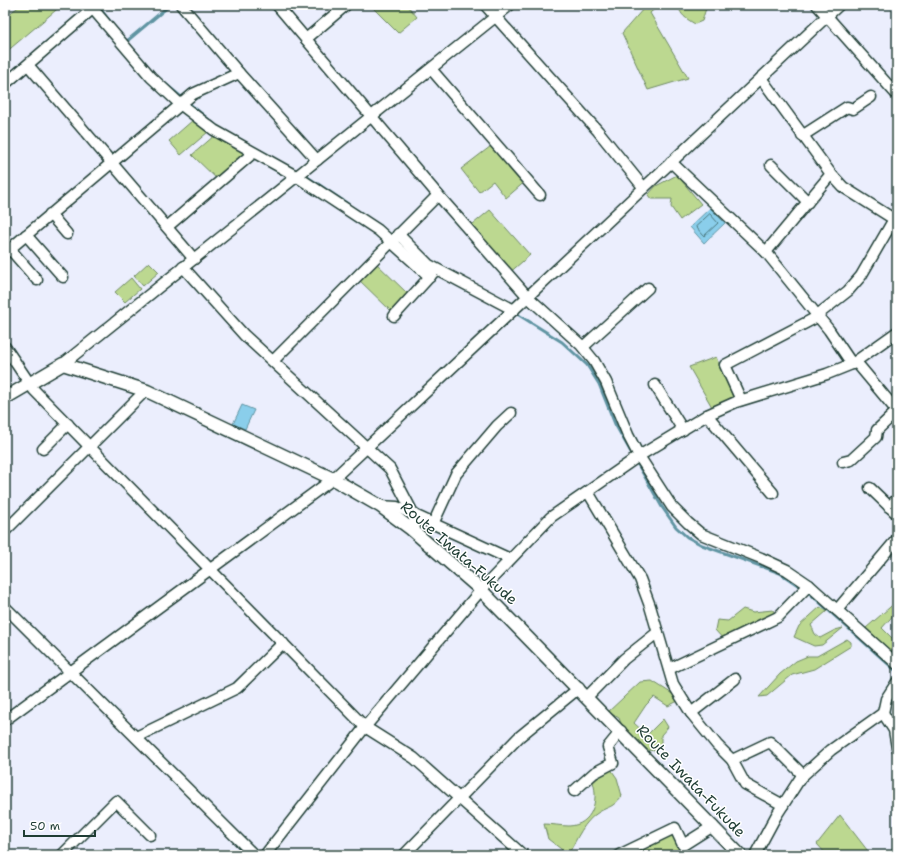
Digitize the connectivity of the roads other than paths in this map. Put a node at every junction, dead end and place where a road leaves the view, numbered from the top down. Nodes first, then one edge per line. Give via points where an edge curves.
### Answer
1 (181, 5) edge
2 (277, 5) edge
3 (346, 5) edge
4 (485, 5) edge
5 (510, 5) edge
6 (817, 5) edge
7 (838, 5) edge
8 (95, 7) edge
9 (827, 16) junction
10 (495, 17) junction
11 (306, 39) junction
12 (28, 66) junction
13 (431, 69) junction
14 (239, 73) junction
15 (761, 78) junction
16 (5, 84) edge
17 (897, 95) edge
18 (871, 97) dead end
19 (180, 104) junction
20 (373, 116) junction
21 (802, 136) junction
22 (253, 153) junction
23 (317, 160) junction
24 (111, 162) junction
25 (671, 162) junction
26 (771, 165) dead end
27 (831, 174) junction
28 (296, 176) junction
29 (644, 188) junction
30 (438, 195) junction
31 (540, 195) dead end
32 (808, 202) junction
33 (50, 214) junction
34 (896, 220) edge
35 (167, 227) junction
36 (67, 234) dead end
37 (26, 235) junction
38 (395, 238) junction
39 (8, 251) edge
40 (766, 252) junction
41 (194, 258) junction
42 (183, 267) junction
43 (437, 269) junction
44 (63, 277) dead end
45 (430, 277) junction
46 (37, 280) dead end
47 (648, 288) dead end
48 (528, 297) junction
49 (514, 310) junction
50 (394, 316) dead end
51 (816, 316) junction
52 (897, 332) edge
53 (5, 346) edge
54 (583, 347) junction
55 (274, 361) junction
56 (854, 363) junction
57 (63, 364) junction
58 (29, 383) junction
59 (655, 385) dead end
60 (145, 390) junction
61 (5, 398) edge
62 (741, 400) junction
63 (897, 411) edge
64 (511, 413) dead end
65 (706, 415) junction
66 (68, 424) junction
67 (683, 430) junction
68 (90, 446) junction
69 (368, 446) junction
70 (43, 449) dead end
71 (640, 456) junction
72 (843, 462) dead end
73 (333, 479) junction
74 (870, 488) dead end
75 (588, 492) junction
76 (773, 493) dead end
77 (897, 499) edge
78 (380, 506) junction
79 (889, 506) junction
80 (897, 514) edge
81 (414, 515) junction
82 (433, 524) junction
83 (5, 531) edge
84 (415, 532) junction
85 (897, 539) edge
86 (510, 559) junction
87 (211, 570) junction
88 (809, 585) junction
89 (481, 590) junction
90 (5, 607) edge
91 (837, 610) junction
92 (658, 632) junction
93 (283, 643) junction
94 (897, 664) edge
95 (669, 669) junction
96 (70, 672) junction
97 (735, 679) dead end
98 (897, 682) edge
99 (583, 692) junction
100 (691, 713) junction
101 (883, 713) junction
102 (5, 720) edge
103 (366, 727) junction
104 (621, 731) junction
105 (136, 737) junction
106 (897, 748) edge
107 (732, 760) junction
108 (803, 775) junction
109 (574, 791) dead end
110 (459, 798) junction
111 (783, 805) junction
112 (713, 826) junction
113 (150, 835) dead end
114 (62, 855) edge
115 (254, 855) edge
116 (265, 855) edge
117 (404, 855) edge
118 (522, 855) edge
119 (619, 855) edge
120 (740, 855) edge
121 (755, 855) edge

1 - 14 street
2 - 11 street
3 - 11 street
4 - 10 street
5 - 10 street
6 - 9 street
7 - 9 street
8 - 12 street
8 - 19 street via 151,77
9 - 15 street
9 - 17 street
10 - 13 street
10 - 29 street via 598,131
11 - 20 street
12 - 16 street
12 - 24 street
13 - 20 street
13 - 31 street
14 - 19 street via 193,94
14 - 23 street
15 - 21 street
15 - 25 street
18 - 21 street via 853,109 847,107
19 - 22 street via 214,130
19 - 24 street
20 - 23 street
20 - 30 street
21 - 27 street
22 - 28 street
22 - 35 street
23 - 28 street
24 - 33 street
24 - 35 street
25 - 29 street
25 - 40 street
26 - 32 street
27 - 32 street
27 - 34 street via 843,187
28 - 38 street via 378,230
28 - 41 street
29 - 48 street
30 - 38 street
30 - 48 street
32 - 40 street
33 - 36 street
33 - 37 street
34 - 51 street via 857,281
35 - 41 street
37 - 39 street
37 - 44 street
38 - 43 street
38 - 45 street
38 - 55 street
39 - 46 street
40 - 51 street
41 - 42 street
42 - 55 street via 244,335
42 - 57 street
43 - 45 street
43 - 49 street
45 - 50 street
47 - 54 street
48 - 49 street
48 - 54 street
49 - 69 street
51 - 56 street
51 - 62 street via 725,365
52 - 56 street
53 - 58 street
54 - 71 street via 606,382 628,435
55 - 69 street
56 - 62 street
56 - 63 street
57 - 58 main road
57 - 60 main road, Route Iwata-Fukude
58 - 61 main road
58 - 66 street
59 - 67 street
60 - 68 street
60 - 73 main road, Route Iwata-Fukude
62 - 65 street
63 - 72 street via 877,430 876,437 852,460
64 - 82 street via 496,426 456,474
65 - 67 street
65 - 76 street
66 - 68 street
66 - 70 street
67 - 71 street
68 - 83 street
68 - 87 street
69 - 73 street
69 - 81 street via 390,469
71 - 75 street
71 - 88 street via 672,507 701,534 768,561
73 - 78 main road, Route Iwata-Fukude
73 - 87 street
74 - 79 street
75 - 86 street via 551,517
75 - 92 street via 640,579
77 - 79 street
78 - 81 street via 397,507
78 - 84 main road, Route Iwata-Fukude
79 - 80 street
81 - 82 street
81 - 84 street
82 - 86 street
84 - 89 main road, Route Iwata-Fukude
85 - 91 street
86 - 89 street
87 - 93 street
87 - 96 street
88 - 91 street
88 - 95 street via 778,617
89 - 99 main road, Route Iwata-Fukude
89 - 103 street
90 - 96 street
91 - 94 street
92 - 95 street
92 - 99 street
93 - 103 street
93 - 105 street via 237,688
95 - 100 street via 673,684
96 - 102 street
96 - 105 street
97 - 100 street
98 - 101 street via 886,699
99 - 104 main road, Route Iwata-Fukude
99 - 110 street via 519,737
100 - 107 street
101 - 106 street via 894,730
101 - 108 street via 831,750
103 - 110 street via 414,758
103 - 116 street
104 - 109 street via 608,747 613,763 594,773
104 - 112 main road, Route Iwata-Fukude
105 - 115 street
107 - 108 street via 770,742
107 - 111 street via 745,784
108 - 111 street
110 - 117 street
110 - 118 street
111 - 121 street
112 - 119 street via 683,845 675,828
112 - 120 main road, Route Iwata-Fukude
113 - 114 street via 116,801

